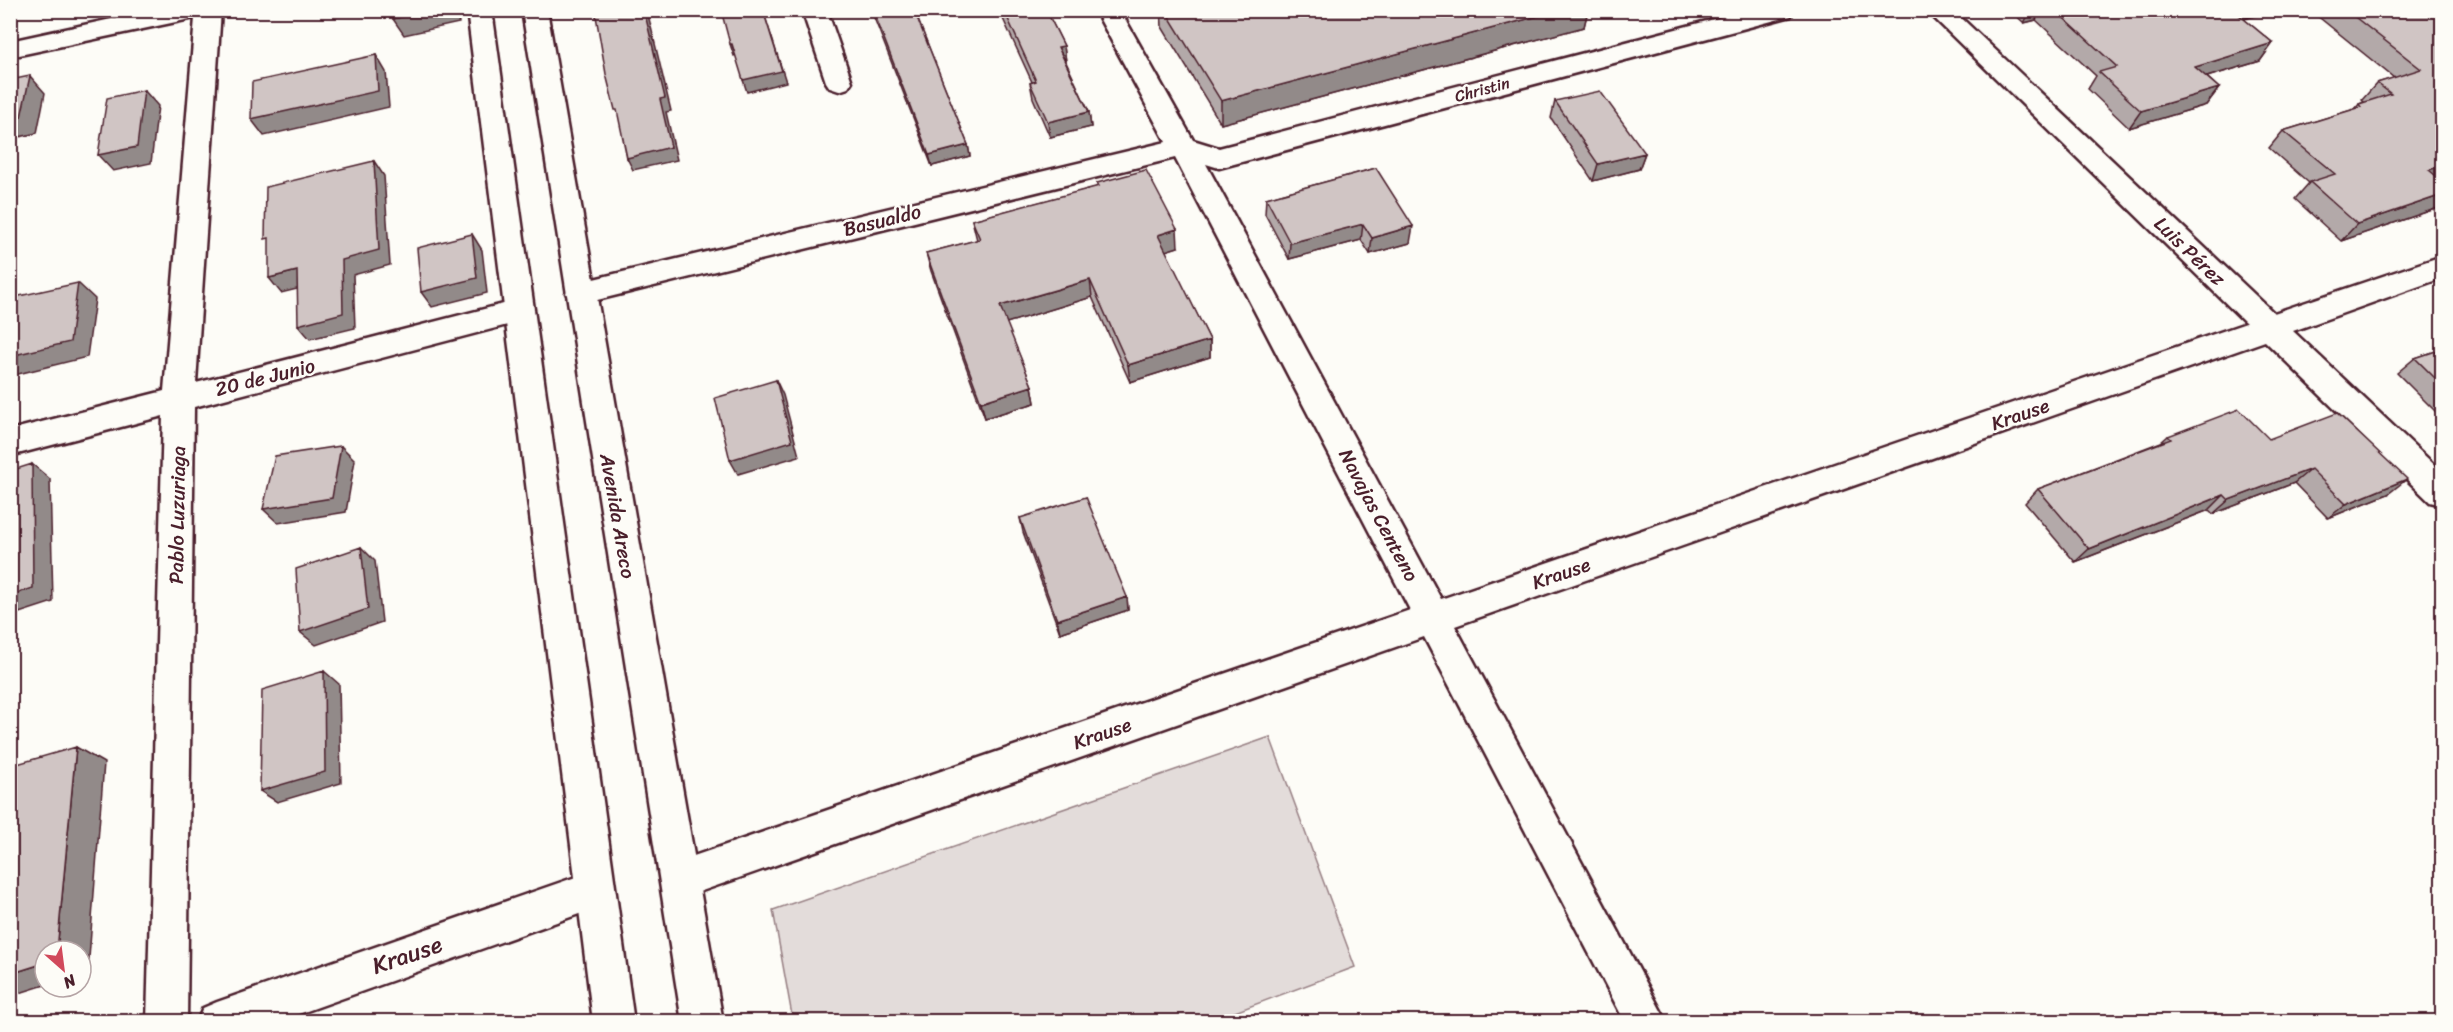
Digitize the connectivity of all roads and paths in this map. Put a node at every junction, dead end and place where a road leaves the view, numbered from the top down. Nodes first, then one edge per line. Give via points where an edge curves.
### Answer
1 (194, 10) edge
2 (208, 10) edge
3 (479, 10) edge
4 (534, 10) edge
5 (813, 10) edge
6 (1107, 10) edge
7 (1782, 10) edge
8 (1938, 10) edge
9 (10, 49) edge
10 (839, 82) dead end
11 (1183, 147) junction
12 (2442, 267) edge
13 (581, 292) junction
14 (519, 311) junction
15 (2270, 327) junction
16 (179, 399) junction
17 (10, 443) edge
18 (2442, 492) edge
19 (1433, 618) junction
20 (679, 880) junction
21 (596, 889) junction
22 (167, 1022) edge
23 (218, 1022) edge
24 (614, 1022) edge
25 (703, 1022) edge
26 (1647, 1022) edge

1 - 9 street
2 - 16 street, Pablo Luzuriaga
3 - 14 street
4 - 13 street, Avenida Areco
5 - 10 street
6 - 11 street, Navajas Centeno
7 - 11 street, Christin via 1219,158
8 - 15 street, Luis Pérez
11 - 13 street, Basualdo
11 - 19 street, Navajas Centeno
12 - 15 street, Krause
13 - 20 street, Avenida Areco
14 - 16 street, 20 de Junio
14 - 21 street
15 - 18 street, Luis Pérez
15 - 19 street, Krause
16 - 17 street, 20 de Junio
16 - 22 street, Pablo Luzuriaga
19 - 20 street, Krause
19 - 26 street, Navajas Centeno
20 - 25 street, Avenida Areco
21 - 23 street, Krause
21 - 24 street

